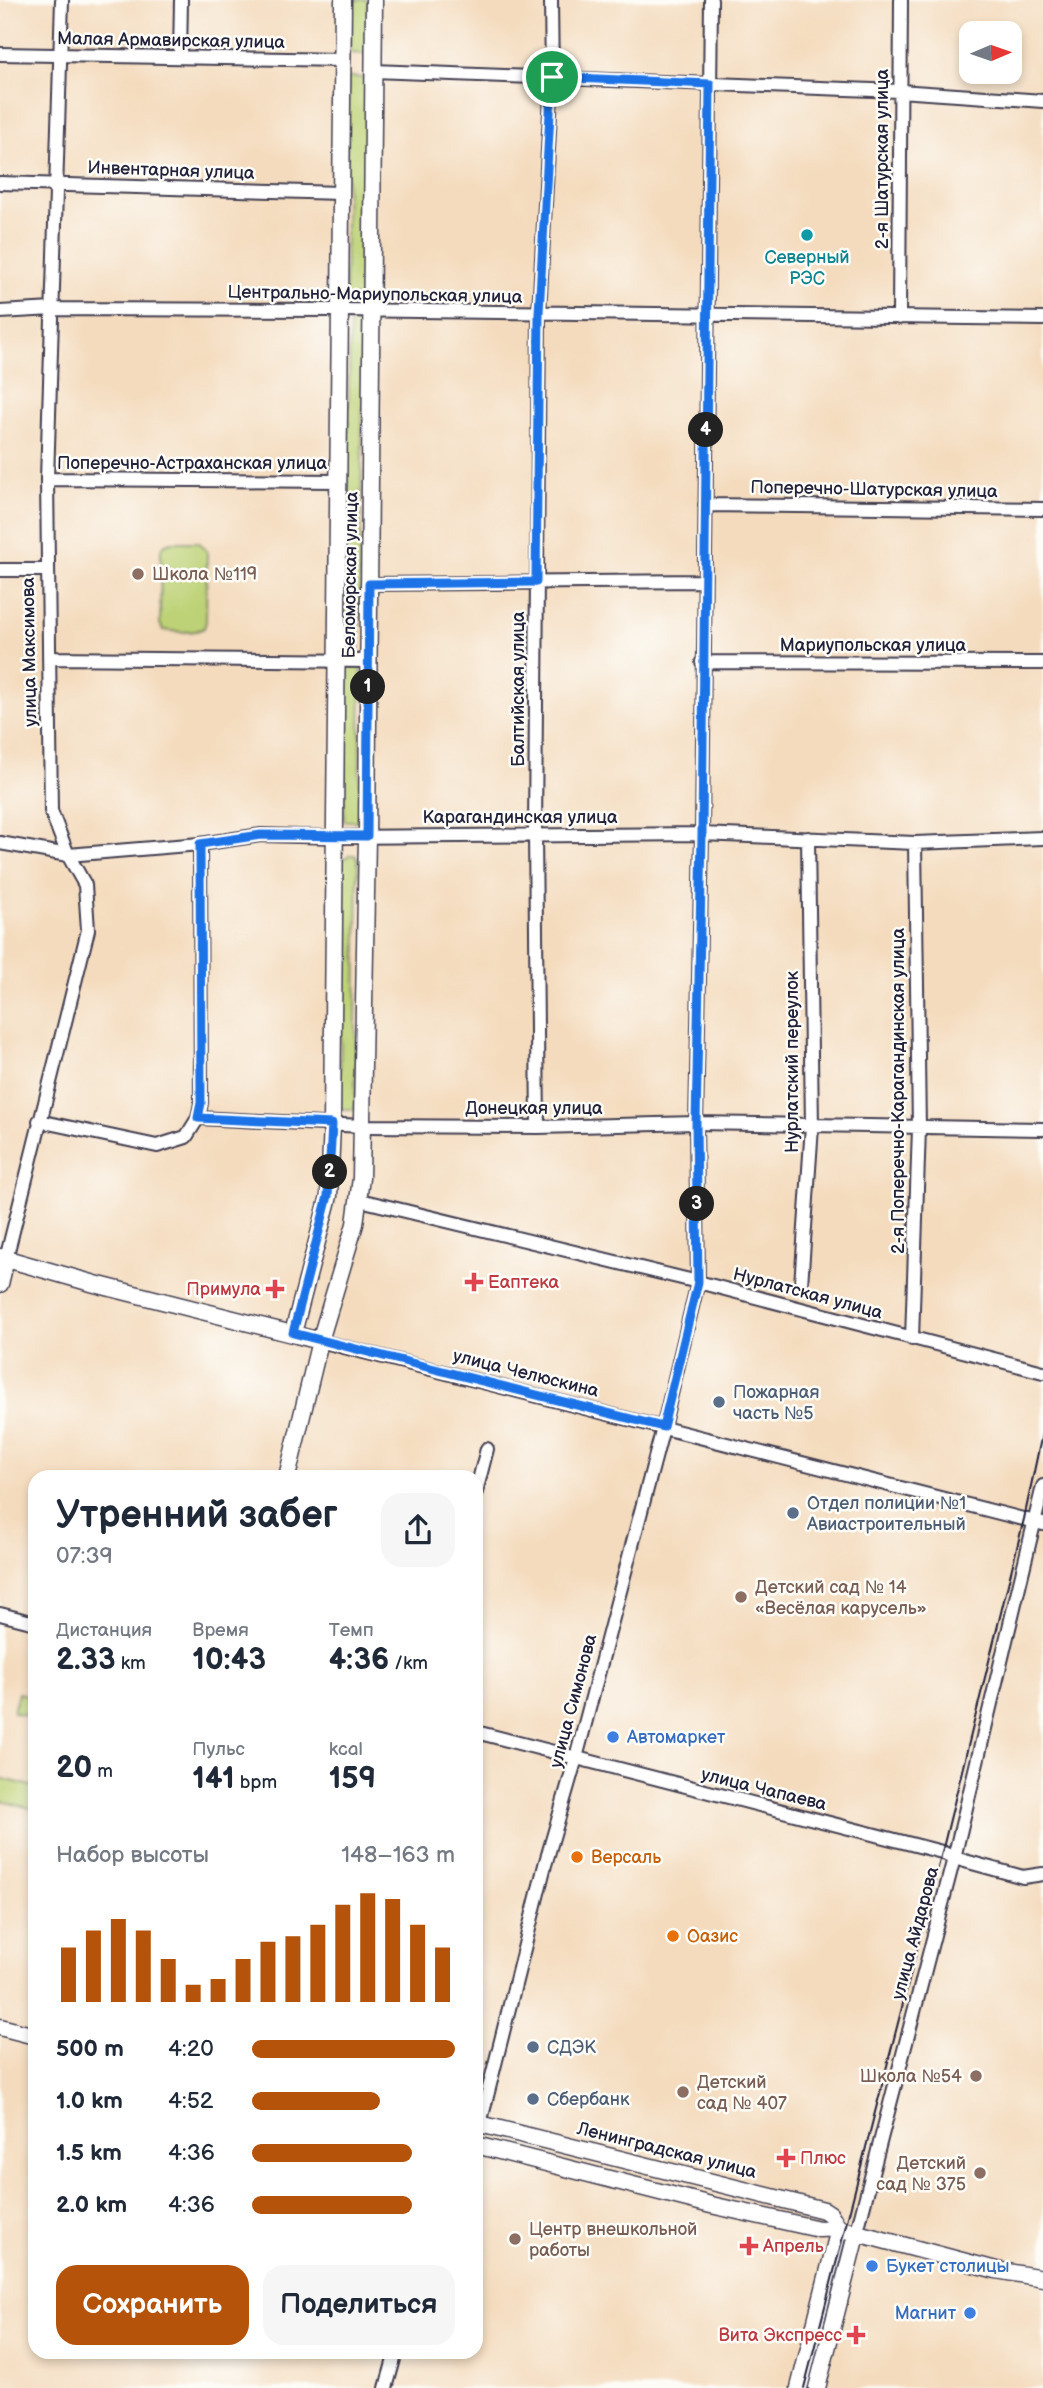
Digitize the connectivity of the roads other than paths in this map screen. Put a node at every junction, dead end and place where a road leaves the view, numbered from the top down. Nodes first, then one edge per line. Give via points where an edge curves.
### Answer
1 (62, 0) edge
2 (181, 0) edge
3 (343, 0) edge
4 (374, 0) edge
5 (551, 0) edge
6 (712, 0) edge
7 (901, 0) edge
8 (0, 54) edge
9 (61, 55) junction
10 (180, 57) junction
11 (342, 60) junction
12 (373, 71) junction
13 (552, 77) junction
14 (710, 84) junction
15 (899, 91) junction
16 (1043, 101) edge
17 (0, 183) edge
18 (55, 184) junction
19 (340, 193) junction
20 (53, 309) junction
21 (339, 310) junction
22 (371, 310) junction
23 (0, 312) edge
24 (539, 313) junction
25 (707, 314) junction
26 (899, 318) junction
27 (1043, 319) edge
28 (47, 479) junction
29 (337, 481) junction
30 (705, 505) junction
31 (1043, 509) edge
32 (0, 570) edge
33 (47, 570) junction
34 (704, 581) junction
35 (536, 582) junction
36 (369, 584) junction
37 (49, 659) junction
38 (336, 661) junction
39 (368, 661) junction
40 (702, 662) junction
41 (1043, 663) edge
42 (535, 834) junction
43 (702, 835) junction
44 (367, 836) junction
45 (336, 837) junction
46 (808, 838) junction
47 (1043, 838) edge
48 (0, 843) edge
49 (915, 843) junction
50 (200, 844) junction
51 (68, 855) junction
52 (198, 1118) junction
53 (39, 1121) junction
54 (696, 1123) junction
55 (332, 1124) junction
56 (363, 1126) junction
57 (812, 1126) junction
58 (538, 1127) junction
59 (919, 1128) junction
60 (1043, 1129) edge
61 (360, 1200) junction
62 (3, 1258) edge
63 (698, 1282) junction
64 (0, 1283) edge
65 (801, 1286) dead end
66 (293, 1333) junction
67 (912, 1339) junction
68 (320, 1340) junction
69 (1043, 1373) edge
70 (663, 1427) junction
71 (487, 1449) dead end
72 (288, 1470) edge
73 (482, 1470) edge
74 (1043, 1486) edge
75 (1038, 1523) edge
76 (0, 1614) edge
77 (28, 1621) edge
78 (483, 1734) edge
79 (576, 1758) junction
80 (954, 1858) junction
81 (1043, 1874) edge
82 (0, 2027) edge
83 (28, 2034) edge
84 (483, 2101) edge
85 (483, 2125) edge
86 (483, 2147) edge
87 (839, 2229) junction
88 (856, 2235) junction
89 (1043, 2278) edge
90 (394, 2359) edge
91 (386, 2388) edge
92 (799, 2388) edge
93 (817, 2388) edge

1 - 9 street, улица Максимова
2 - 10 street
3 - 11 main road, Беломорская улица
4 - 12 main road, Беломорская улица
5 - 13 street, Балтийская улица
6 - 14 street, улица Симонова
7 - 15 street, 2-я Шатурская улица
8 - 9 street, Малая Армавирская улица
9 - 10 street, Малая Армавирская улица
9 - 18 street, улица Максимова
10 - 11 street, Малая Армавирская улица
11 - 19 main road, Беломорская улица
12 - 13 street
12 - 22 main road, Беломорская улица
13 - 14 street
13 - 24 street, Балтийская улица
14 - 15 street
14 - 25 street, улица Симонова
15 - 16 street
15 - 26 street, 2-я Шатурская улица
17 - 18 street, Инвентарная улица
18 - 19 street, Инвентарная улица
18 - 20 street, улица Максимова
19 - 21 main road, Беломорская улица
20 - 21 street, Центрально-Мариупольская улица
20 - 23 street, Центрально-Мариупольская улица
20 - 28 street, улица Максимова
21 - 22 street, Центрально-Мариупольская улица
21 - 29 main road, Беломорская улица
22 - 24 street, Центрально-Мариупольская улица
22 - 36 main road, Беломорская улица
24 - 25 street, Центрально-Мариупольская улица
24 - 35 street, Балтийская улица
25 - 26 street, Центрально-Мариупольская улица
25 - 30 street, улица Симонова
26 - 27 street, Центрально-Мариупольская улица
28 - 29 street, Поперечно-Астраханская улица
28 - 33 street, улица Максимова
29 - 38 main road, Беломорская улица
30 - 31 street, Поперечно-Шатурская улица
30 - 34 street, улица Симонова
32 - 33 street
33 - 37 street, улица Максимова
34 - 35 street
34 - 40 street, улица Симонова
35 - 36 street
35 - 42 street, Балтийская улица
36 - 39 main road, Беломорская улица
37 - 38 street
37 - 51 street, улица Максимова via 51,811
38 - 39 street
38 - 45 main road, Беломорская улица
39 - 44 main road, Беломорская улица
40 - 41 street, Мариупольская улица
40 - 43 street, улица Симонова
42 - 43 street, Карагандинская улица
42 - 44 street, Карагандинская улица
42 - 58 street, Балтийская улица
43 - 46 street, Карагандинская улица
43 - 54 street, улица Симонова
44 - 45 street, Карагандинская улица
44 - 56 main road, Беломорская улица
45 - 50 street, Карагандинская улица via 261,835
45 - 55 main road, Беломорская улица
46 - 49 street, Карагандинская улица
46 - 57 street, Нурлатский переулок
47 - 49 street, Карагандинская улица
48 - 51 street, Карагандинская улица
49 - 59 street, 2-я Поперечно-Карагандинская улица
50 - 51 street, Карагандинская улица
50 - 52 street
51 - 53 street, улица Максимова via 85,885 88,930
52 - 53 street via 186,1137 157,1146
52 - 55 street, Донецкая улица
53 - 62 street, улица Максимова
54 - 57 street, Донецкая улица
54 - 58 street, Донецкая улица
54 - 63 street, улица Симонова
55 - 56 street, Донецкая улица
55 - 66 main road, Беломорская улица via 328,1196
56 - 58 street, Донецкая улица
56 - 61 main road, Беломорская улица
57 - 59 street, Донецкая улица
57 - 65 street, Нурлатский переулок
59 - 60 street, Донецкая улица
59 - 67 street, 2-я Поперечно-Карагандинская улица
61 - 63 street, Нурлатская улица
61 - 68 main road, Беломорская улица
62 - 64 main road, улица Максимова
62 - 66 main road, улица Челюскина
63 - 67 street, Нурлатская улица
63 - 70 street, улица Симонова
66 - 68 main road, улица Челюскина
67 - 69 street, Нурлатская улица
68 - 70 street, улица Челюскина
68 - 72 main road, Беломорская улица
70 - 75 street, улица Челюскина
70 - 79 street, улица Симонова
71 - 73 street
74 - 75 street, улица Айдарова
75 - 80 street, улица Айдарова
76 - 77 street
78 - 79 street, улица Чапаева
79 - 80 street, улица Чапаева
79 - 84 street, улица Симонова
80 - 81 street, улица Чапаева via 1023,1877
80 - 88 street, улица Айдарова
82 - 83 main road
85 - 87 main road, Ленинградская улица via 824,2210
86 - 87 main road, Ленинградская улица via 819,2229
87 - 88 main road, Ленинградская улица
87 - 92 main road
88 - 89 main road, Ленинградская улица
88 - 93 main road, улица Айдарова
90 - 91 street

